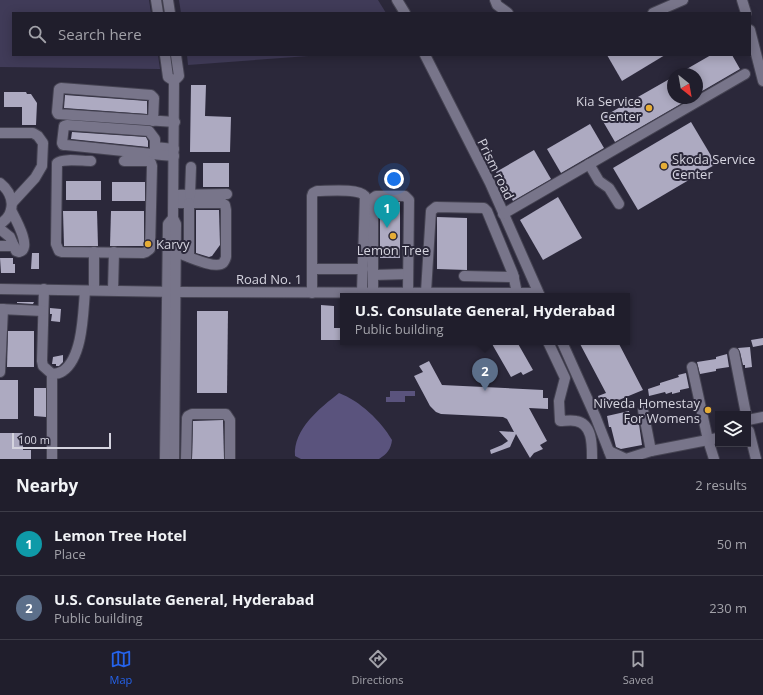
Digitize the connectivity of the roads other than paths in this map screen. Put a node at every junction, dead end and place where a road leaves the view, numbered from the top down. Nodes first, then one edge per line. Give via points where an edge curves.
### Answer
1 (156, 0) edge
2 (168, 0) edge
3 (397, 0) edge
4 (495, 0) edge
5 (683, 0) edge
6 (742, 0) edge
7 (158, 12) edge
8 (170, 12) edge
9 (404, 12) edge
10 (507, 12) edge
11 (655, 12) edge
12 (746, 12) edge
13 (751, 34) edge
14 (165, 56) edge
15 (176, 56) edge
16 (426, 56) edge
17 (745, 74) dead end
18 (174, 81) junction
19 (763, 81) edge
20 (153, 121) junction
21 (175, 122) junction
22 (0, 133) edge
23 (155, 151) junction
24 (174, 152) junction
25 (91, 161) dead end
26 (124, 161) dead end
27 (589, 164) junction
28 (191, 167) dead end
29 (0, 183) edge
30 (227, 194) dead end
31 (174, 199) junction
32 (190, 199) junction
33 (619, 204) dead end
34 (11, 206) junction
35 (503, 214) junction
36 (173, 218) junction
37 (17, 222) junction
38 (0, 224) edge
39 (3, 231) edge
40 (0, 246) edge
41 (14, 246) junction
42 (94, 252) junction
43 (114, 252) junction
44 (176, 252) junction
45 (189, 256) junction
46 (312, 269) junction
47 (363, 269) junction
48 (408, 274) junction
49 (373, 275) junction
50 (464, 276) dead end
51 (514, 276) junction
52 (0, 289) edge
53 (44, 289) junction
54 (90, 290) junction
55 (113, 290) junction
56 (171, 292) junction
57 (367, 292) junction
58 (408, 292) junction
59 (426, 292) junction
60 (312, 293) junction
61 (517, 293) joint
62 (539, 293) edge
63 (2, 309) edge
64 (43, 311) junction
65 (549, 345) edge
66 (563, 345) edge
67 (734, 353) dead end
68 (692, 367) dead end
69 (0, 372) edge
70 (52, 374) junction
71 (643, 410) dead end
72 (745, 411) edge
73 (763, 417) edge
74 (751, 419) edge
75 (713, 439) edge
76 (751, 441) edge
77 (651, 451) junction
78 (611, 455) edge
79 (52, 459) edge
80 (165, 459) edge
81 (174, 459) edge
82 (186, 459) edge
83 (230, 459) edge
84 (592, 459) edge
85 (714, 459) edge
86 (756, 459) edge

1 - 7 street
2 - 8 street
3 - 9 street
4 - 10 street via 497,5
5 - 11 street
6 - 12 street
13 - 19 street
14 - 18 street via 168,77
15 - 18 street via 179,76
16 - 35 street, Prism road
17 - 27 street
18 - 21 street
20 - 20 street via 58,114 59,90 61,88 151,96 154,98
20 - 21 street
21 - 24 street
22 - 34 street via 33,133 43,143 42,166
23 - 23 street via 64,145 64,128 67,125 150,131 155,139
23 - 24 street
24 - 31 street
25 - 42 street via 64,160 57,163 56,244 62,252
26 - 43 street via 148,161 152,166 150,248 143,253
27 - 33 street via 599,181 610,188
27 - 35 street
28 - 32 street
29 - 34 street via 10,195
30 - 32 street
31 - 32 street
31 - 36 street
32 - 45 street
32 - 45 street via 225,205 226,257 220,264 205,263
34 - 37 street
34 - 38 street via 8,217
35 - 62 street, Prism road
36 - 44 street via 176,224
36 - 56 street via 168,224
37 - 39 street
37 - 41 street via 24,249 19,252
39 - 41 street via 10,237
40 - 41 street
42 - 43 street
42 - 54 street
43 - 55 street
44 - 45 street
44 - 56 street
46 - 47 street
46 - 47 street via 313,193 353,191 361,192 365,196
46 - 60 street
47 - 57 street
48 - 49 street
48 - 49 street via 409,200 405,196 376,196 372,198
48 - 58 street
49 - 57 street
50 - 51 street
51 - 59 street via 484,208 435,208 431,211
51 - 61 street
52 - 53 street, Road No. 1
53 - 54 street, Road No. 1
53 - 64 street
54 - 55 street, Road No. 1
54 - 70 street via 75,354 65,370
55 - 56 street, Road No. 1
56 - 60 street, Road No. 1
56 - 80 street
56 - 81 street via 175,324
57 - 58 street, Road No. 1
57 - 60 street, Road No. 1
58 - 59 street, Road No. 1
59 - 61 street, Road No. 1
63 - 64 street
63 - 69 street
64 - 70 street via 42,362
65 - 84 street via 565,378 559,401 560,421 577,421 588,430 592,440
66 - 78 street
67 - 72 street
68 - 75 street
70 - 79 street
71 - 77 street
73 - 74 street
75 - 77 street
75 - 85 street
76 - 86 street
77 - 78 street via 626,459
82 - 83 street via 186,418 192,414 229,416

